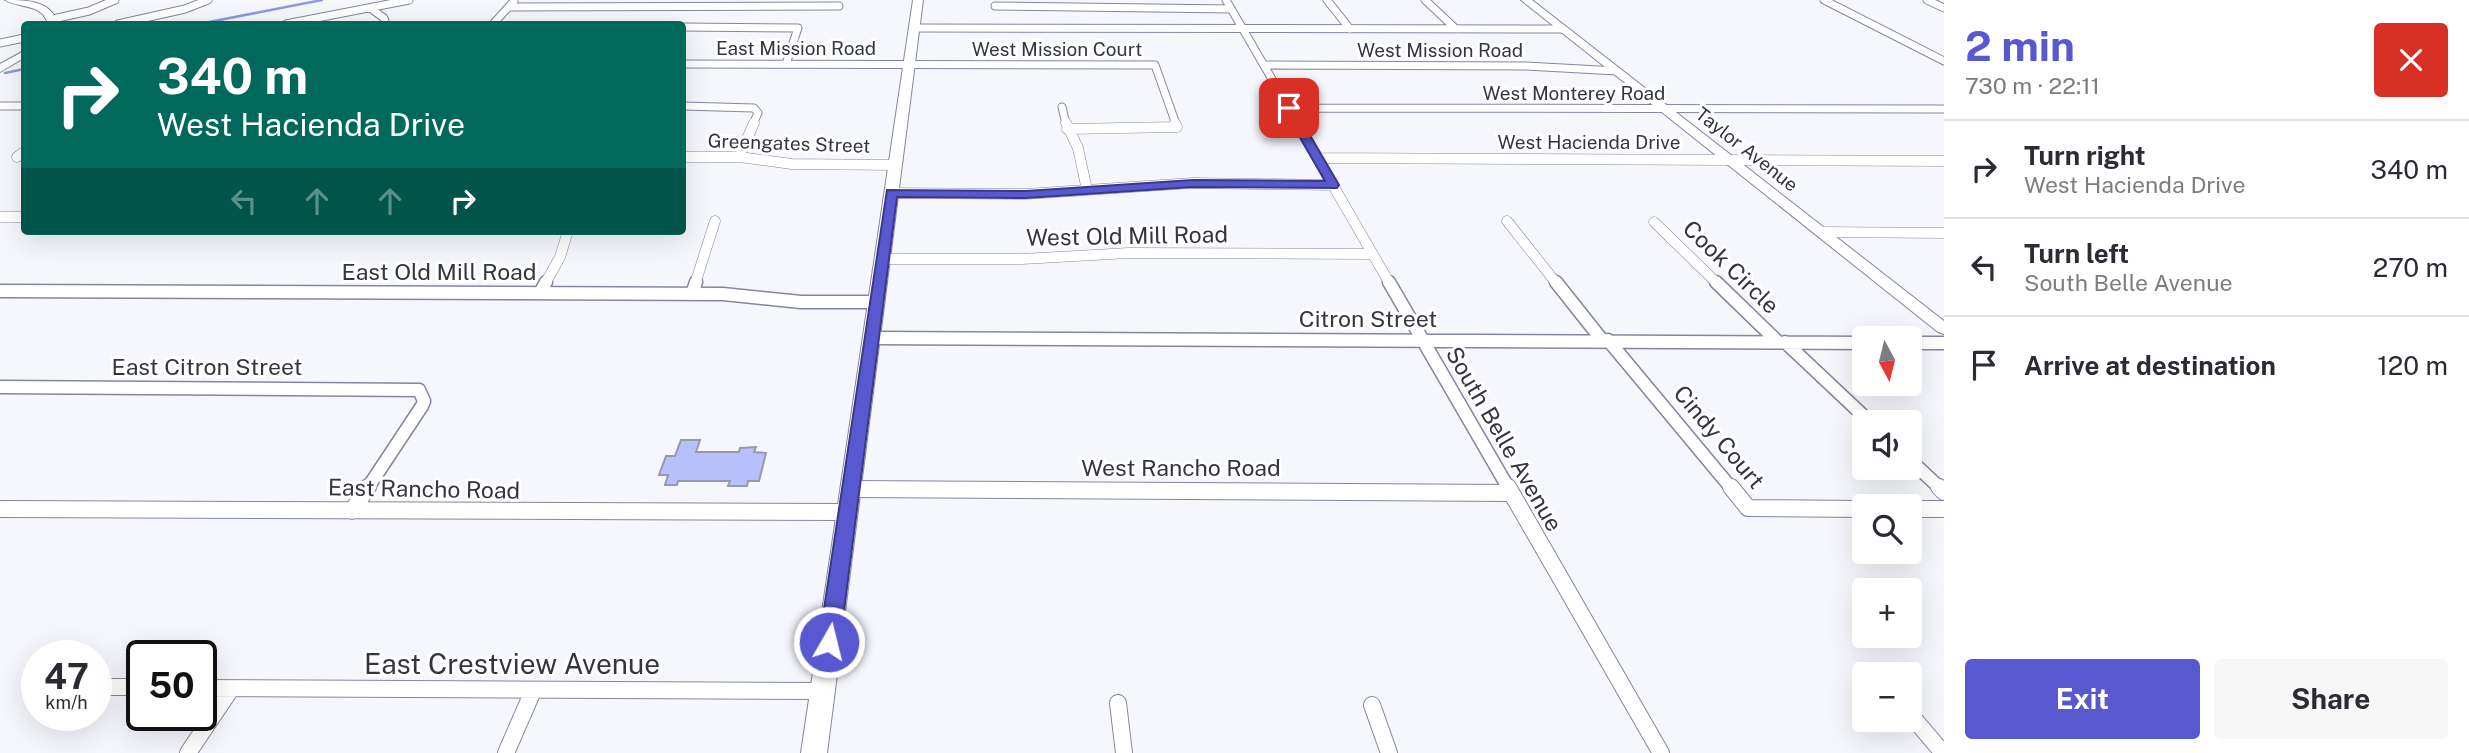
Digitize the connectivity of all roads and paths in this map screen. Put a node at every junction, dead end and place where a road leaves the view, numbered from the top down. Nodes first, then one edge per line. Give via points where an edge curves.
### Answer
1 (10, 0) edge
2 (115, 0) edge
3 (208, 0) edge
4 (410, 0) edge
5 (515, 0) edge
6 (620, 0) edge
7 (722, 0) edge
8 (918, 0) edge
9 (1124, 0) edge
10 (1326, 0) edge
11 (1425, 0) edge
12 (1526, 0) edge
13 (1824, 0) edge
14 (1927, 0) edge
15 (1229, 4) edge
16 (839, 6) dead end
17 (995, 6) dead end
18 (509, 7) junction
19 (370, 8) junction
20 (614, 8) junction
21 (718, 8) junction
22 (1944, 8) edge
23 (1127, 9) junction
24 (52, 21) edge
25 (56, 21) edge
26 (131, 21) edge
27 (302, 21) edge
28 (386, 21) edge
29 (496, 21) edge
30 (686, 27) edge
31 (914, 28) junction
32 (1243, 29) junction
33 (1350, 29) junction
34 (1456, 29) junction
35 (1563, 29) junction
36 (21, 39) edge
37 (0, 43) edge
38 (21, 56) edge
39 (1944, 61) edge
40 (686, 64) edge
41 (786, 64) junction
42 (909, 65) junction
43 (1264, 65) junction
44 (0, 69) edge
45 (1617, 71) junction
46 (0, 106) edge
47 (21, 106) edge
48 (686, 106) edge
49 (1062, 107) dead end
50 (1289, 108) junction
51 (1665, 109) junction
52 (1944, 109) edge
53 (1067, 129) junction
54 (686, 157) edge
55 (739, 157) junction
56 (1318, 158) junction
57 (1731, 160) junction
58 (1944, 161) edge
59 (895, 165) junction
60 (1333, 185) junction
61 (1087, 190) junction
62 (891, 193) junction
63 (0, 217) edge
64 (21, 217) edge
65 (715, 221) dead end
66 (1507, 221) dead end
67 (1654, 222) dead end
68 (1821, 232) junction
69 (1944, 233) edge
70 (567, 235) edge
71 (1373, 254) junction
72 (882, 259) junction
73 (0, 291) edge
74 (540, 293) junction
75 (692, 294) junction
76 (877, 302) junction
77 (1944, 329) edge
78 (872, 338) junction
79 (1423, 340) junction
80 (1605, 340) junction
81 (1782, 342) junction
82 (1852, 343) edge
83 (1922, 343) edge
84 (1944, 343) edge
85 (0, 387) edge
86 (1857, 410) edge
87 (1922, 471) edge
88 (850, 489) junction
89 (1944, 492) edge
90 (1511, 493) junction
91 (0, 509) edge
92 (1852, 509) edge
93 (1922, 509) edge
94 (1944, 509) edge
95 (352, 511) junction
96 (847, 512) junction
97 (217, 689) edge
98 (231, 689) junction
99 (533, 691) junction
100 (822, 691) junction
101 (1118, 704) dead end
102 (1372, 705) dead end
103 (1922, 728) edge
104 (188, 753) edge
105 (506, 753) edge
106 (814, 753) edge
107 (1124, 753) edge
108 (1389, 753) edge
109 (1661, 753) edge
110 (1943, 753) edge

1 - 24 main road via 42,8
2 - 25 street
3 - 26 street
4 - 19 street
5 - 18 street
6 - 20 street
7 - 21 street
8 - 31 main road
9 - 23 street
10 - 33 street
11 - 34 street
12 - 35 main road, Taylor Avenue
13 - 39 street
14 - 22 street
15 - 23 street
15 - 32 street, South Belle Avenue
16 - 21 street
17 - 23 street
18 - 20 street
18 - 29 street
19 - 27 street
19 - 28 street
20 - 21 street
30 - 41 street via 798,28
31 - 32 street
31 - 42 main road
32 - 33 street
32 - 43 street, South Belle Avenue
33 - 34 street
34 - 35 street
35 - 45 main road, Taylor Avenue
36 - 37 street
38 - 44 main road
40 - 41 street, East Mission Road
41 - 42 street, East Mission Road
42 - 53 street, West Mission Court via 1155,65 1177,127
42 - 59 main road
43 - 45 street, West Mission Road
43 - 50 street, South Belle Avenue
45 - 51 main road, Taylor Avenue
46 - 47 street
48 - 55 street via 754,108 758,113
49 - 53 street
50 - 51 street, West Monterey Road
50 - 56 street, South Belle Avenue
51 - 52 street, West Monterey Road
51 - 57 main road, Taylor Avenue
53 - 61 street via 1078,148
54 - 55 street, Greengates Street
55 - 59 street, Greengates Street via 792,164
56 - 57 street, West Hacienda Drive
56 - 60 street, South Belle Avenue
57 - 58 street, West Hacienda Drive
57 - 68 main road, Taylor Avenue
59 - 62 main road
60 - 61 street via 1142,184
60 - 71 street, South Belle Avenue
61 - 62 street
62 - 72 main road
63 - 64 street
65 - 75 street
66 - 80 street, Cindy Court
67 - 81 street, Cook Circle
68 - 69 street
68 - 77 main road, Taylor Avenue
70 - 74 street
71 - 72 street, West Old Mill Road
71 - 79 street, South Belle Avenue
72 - 76 main road
73 - 74 street, East Old Mill Road
74 - 75 street, East Old Mill Road
75 - 76 street, East Old Mill Road
76 - 78 main road
78 - 79 street, Citron Street
78 - 88 main road
79 - 80 street, Citron Street
79 - 90 street, South Belle Avenue
80 - 81 street, Citron Street
80 - 92 street, Cindy Court via 1748,508
81 - 82 street, Citron Street
81 - 86 street, Cook Circle
83 - 84 street
85 - 95 street, East Citron Street via 414,389 422,394 422,406
87 - 89 street
88 - 90 street, West Rancho Road
88 - 96 main road
90 - 109 street, South Belle Avenue
91 - 95 street, East Rancho Road
93 - 94 street
95 - 96 street, East Rancho Road
96 - 100 main road
97 - 98 street, East Crestview Avenue
98 - 99 street, East Crestview Avenue
98 - 104 street
99 - 100 street, East Crestview Avenue
99 - 105 street
100 - 106 main road
101 - 107 street
102 - 108 street
103 - 110 street

